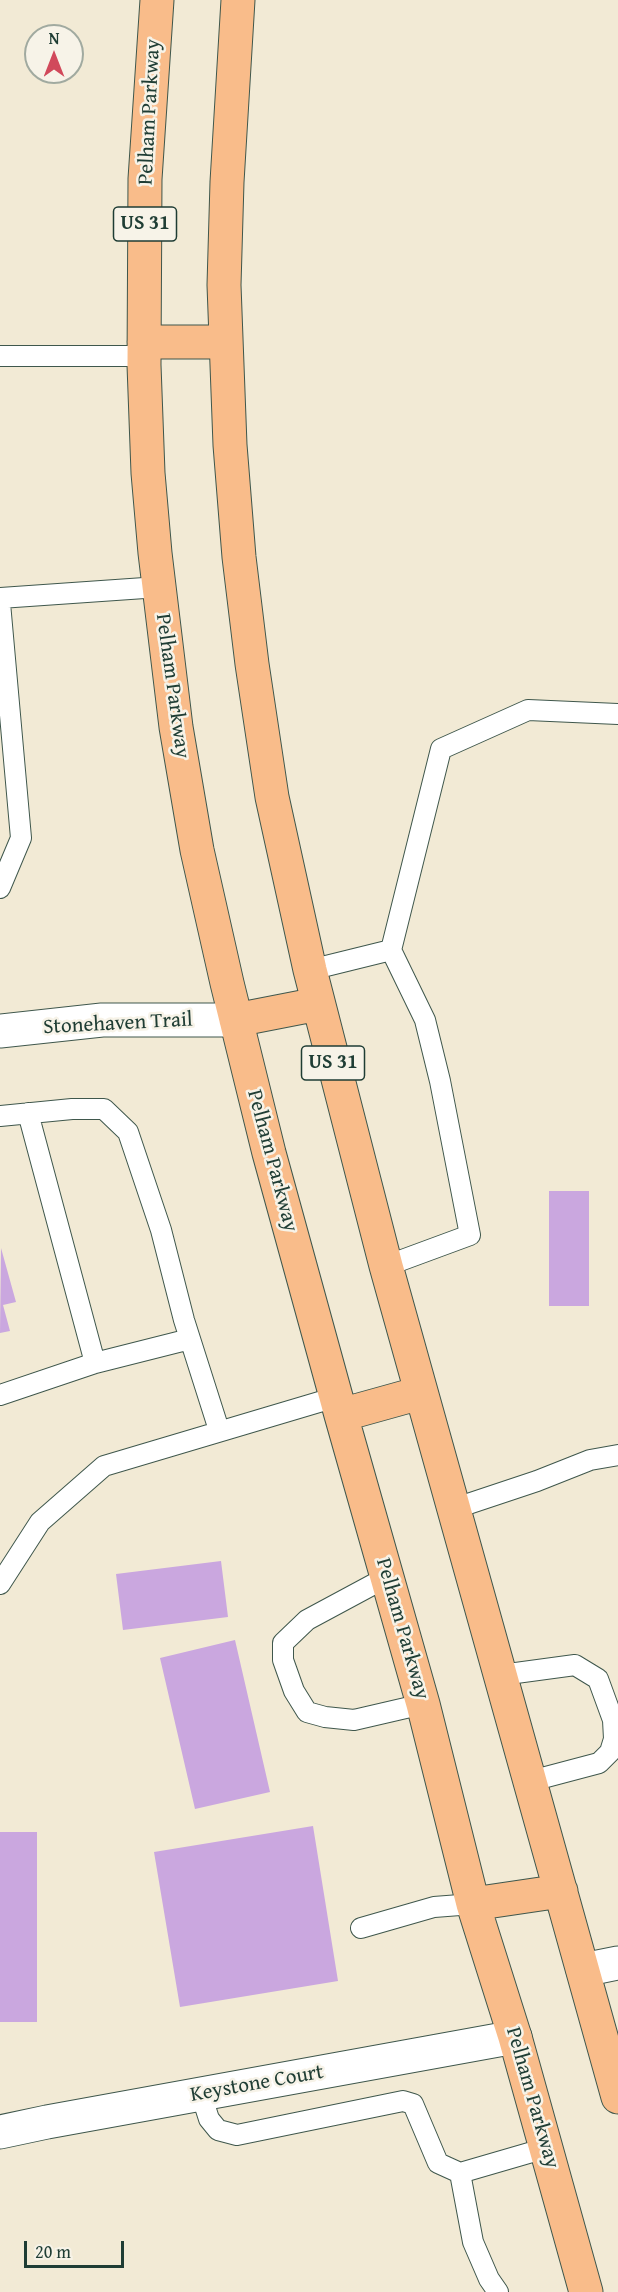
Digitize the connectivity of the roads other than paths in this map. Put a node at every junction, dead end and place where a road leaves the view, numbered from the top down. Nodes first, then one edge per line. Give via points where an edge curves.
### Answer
1 (157, 0) edge
2 (238, 0) edge
3 (225, 342) junction
4 (144, 349) junction
5 (0, 356) edge
6 (159, 587) junction
7 (0, 598) edge
8 (0, 603) edge
9 (618, 714) edge
10 (0, 888) edge
11 (391, 950) junction
12 (310, 970) junction
13 (318, 1004) junction
14 (236, 1020) junction
15 (0, 1031) edge
16 (28, 1113) junction
17 (0, 1116) edge
18 (386, 1266) junction
19 (190, 1339) junction
20 (94, 1363) junction
21 (420, 1393) junction
22 (0, 1395) edge
23 (338, 1406) junction
24 (219, 1430) junction
25 (618, 1455) edge
26 (453, 1509) junction
27 (387, 1577) junction
28 (0, 1584) edge
29 (501, 1675) junction
30 (423, 1704) junction
31 (531, 1781) junction
32 (561, 1891) junction
33 (473, 1904) junction
34 (361, 1928) dead end
35 (618, 1963) edge
36 (583, 1970) junction
37 (515, 2037) junction
38 (201, 2094) junction
39 (618, 2097) edge
40 (0, 2132) edge
41 (546, 2148) junction
42 (460, 2173) junction
43 (498, 2292) edge
44 (586, 2292) edge

1 - 4 main road, Pelham Parkway / US 31 via 145,179
2 - 3 main road, US 31 via 227,182
3 - 4 main road
3 - 12 main road, US 31 via 239,557 252,664 272,797
4 - 5 lane
4 - 6 main road, Pelham Parkway / US 31 via 148,472
6 - 7 lane
6 - 14 main road, Pelham Parkway / US 31 via 176,727 197,850
8 - 10 lane via 21,838
9 - 11 lane via 528,710 441,749
11 - 12 lane
11 - 18 lane via 425,1020 470,1235
12 - 13 main road, US 31
13 - 14 main road
13 - 18 main road, US 31
14 - 15 street, Stonehaven Trail via 102,1020
14 - 23 main road, Pelham Parkway / US 31
16 - 17 lane
16 - 19 lane via 104,1109 128,1132 161,1230
16 - 20 lane
18 - 21 main road, US 31
19 - 20 lane
19 - 24 lane
20 - 22 lane
21 - 23 main road
21 - 26 main road, US 31
23 - 24 lane
23 - 27 main road, Pelham Parkway / US 31
24 - 28 lane via 104,1466 40,1522
25 - 26 lane via 590,1460
26 - 29 main road, US 31
27 - 30 main road, Pelham Parkway / US 31
27 - 30 lane via 307,1620 283,1643 283,1660 307,1713 354,1720
29 - 31 main road, US 31
29 - 31 lane via 574,1665 585,1669 598,1679 613,1720 610,1752 599,1763
30 - 33 main road, Pelham Parkway / US 31
31 - 32 main road, US 31
32 - 33 main road
32 - 36 main road, US 31
33 - 34 lane via 434,1907
33 - 37 main road, Pelham Parkway / US 31
35 - 36 street
36 - 39 main road, US 31
37 - 38 street, Keystone Court
37 - 41 main road, Pelham Parkway / US 31
38 - 40 street, Keystone Court
38 - 42 lane via 209,2119 218,2130 237,2135 403,2101 413,2104 438,2163
41 - 42 lane
41 - 44 main road, Pelham Parkway / US 31
42 - 43 lane via 473,2242

